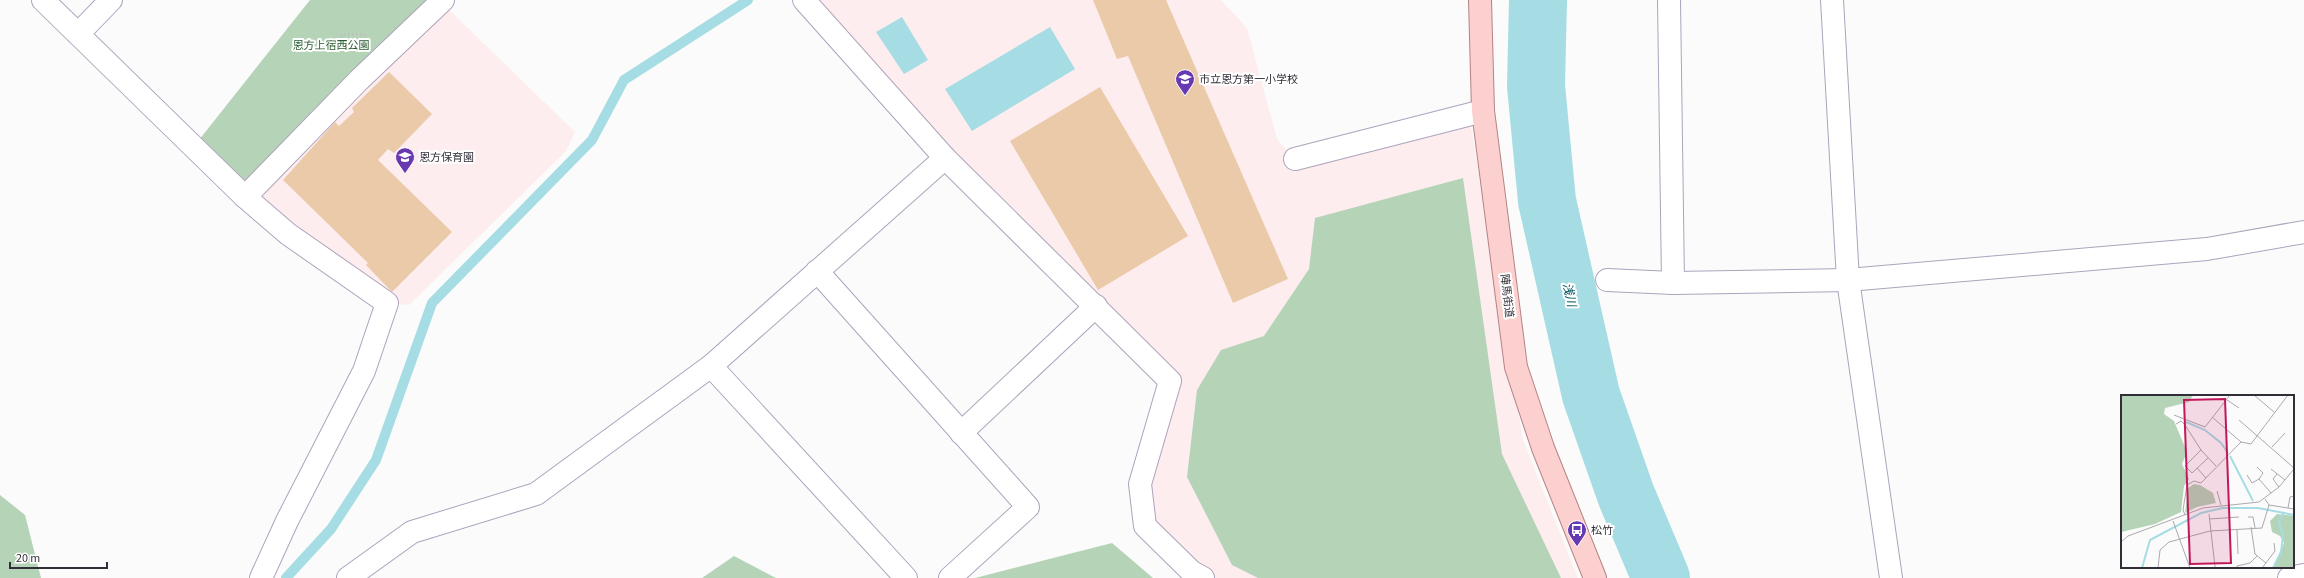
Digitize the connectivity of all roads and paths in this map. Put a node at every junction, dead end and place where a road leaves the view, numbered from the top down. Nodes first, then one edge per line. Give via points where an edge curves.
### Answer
1 (43, 0) edge
2 (111, 0) edge
3 (443, 0) edge
4 (804, 0) edge
5 (1480, 0) edge
6 (1669, 0) edge
7 (1832, 0) edge
8 (78, 34) junction
9 (1483, 110) junction
10 (945, 158) junction
11 (1295, 159) dead end
12 (245, 197) junction
13 (2304, 232) edge
14 (817, 271) junction
15 (1607, 280) dead end
16 (1848, 280) junction
17 (1673, 283) junction
18 (1096, 306) junction
19 (711, 366) junction
20 (961, 433) junction
21 (2304, 575) edge
22 (260, 578) edge
23 (348, 578) edge
24 (906, 578) edge
25 (950, 578) edge
26 (1203, 578) edge
27 (1595, 578) edge
28 (1891, 578) edge
29 (2289, 578) edge

1 - 8 street
2 - 8 street
3 - 12 street via 359,80
4 - 10 street
5 - 9 main road, 陣馬街道
6 - 17 street
7 - 16 street
8 - 12 street
9 - 11 street
9 - 27 main road, 陣馬街道 via 1516,367 1542,448
10 - 14 street
10 - 18 street
12 - 22 street via 288,234 387,303 364,371 286,521
13 - 16 street via 2207,249
14 - 19 street
14 - 20 street
15 - 17 street
16 - 17 street
16 - 28 street
18 - 20 street
18 - 26 street via 1170,381 1140,484 1145,526 1192,572
19 - 23 street via 536,494 412,532
19 - 24 street
20 - 25 street via 1028,507
21 - 29 street

